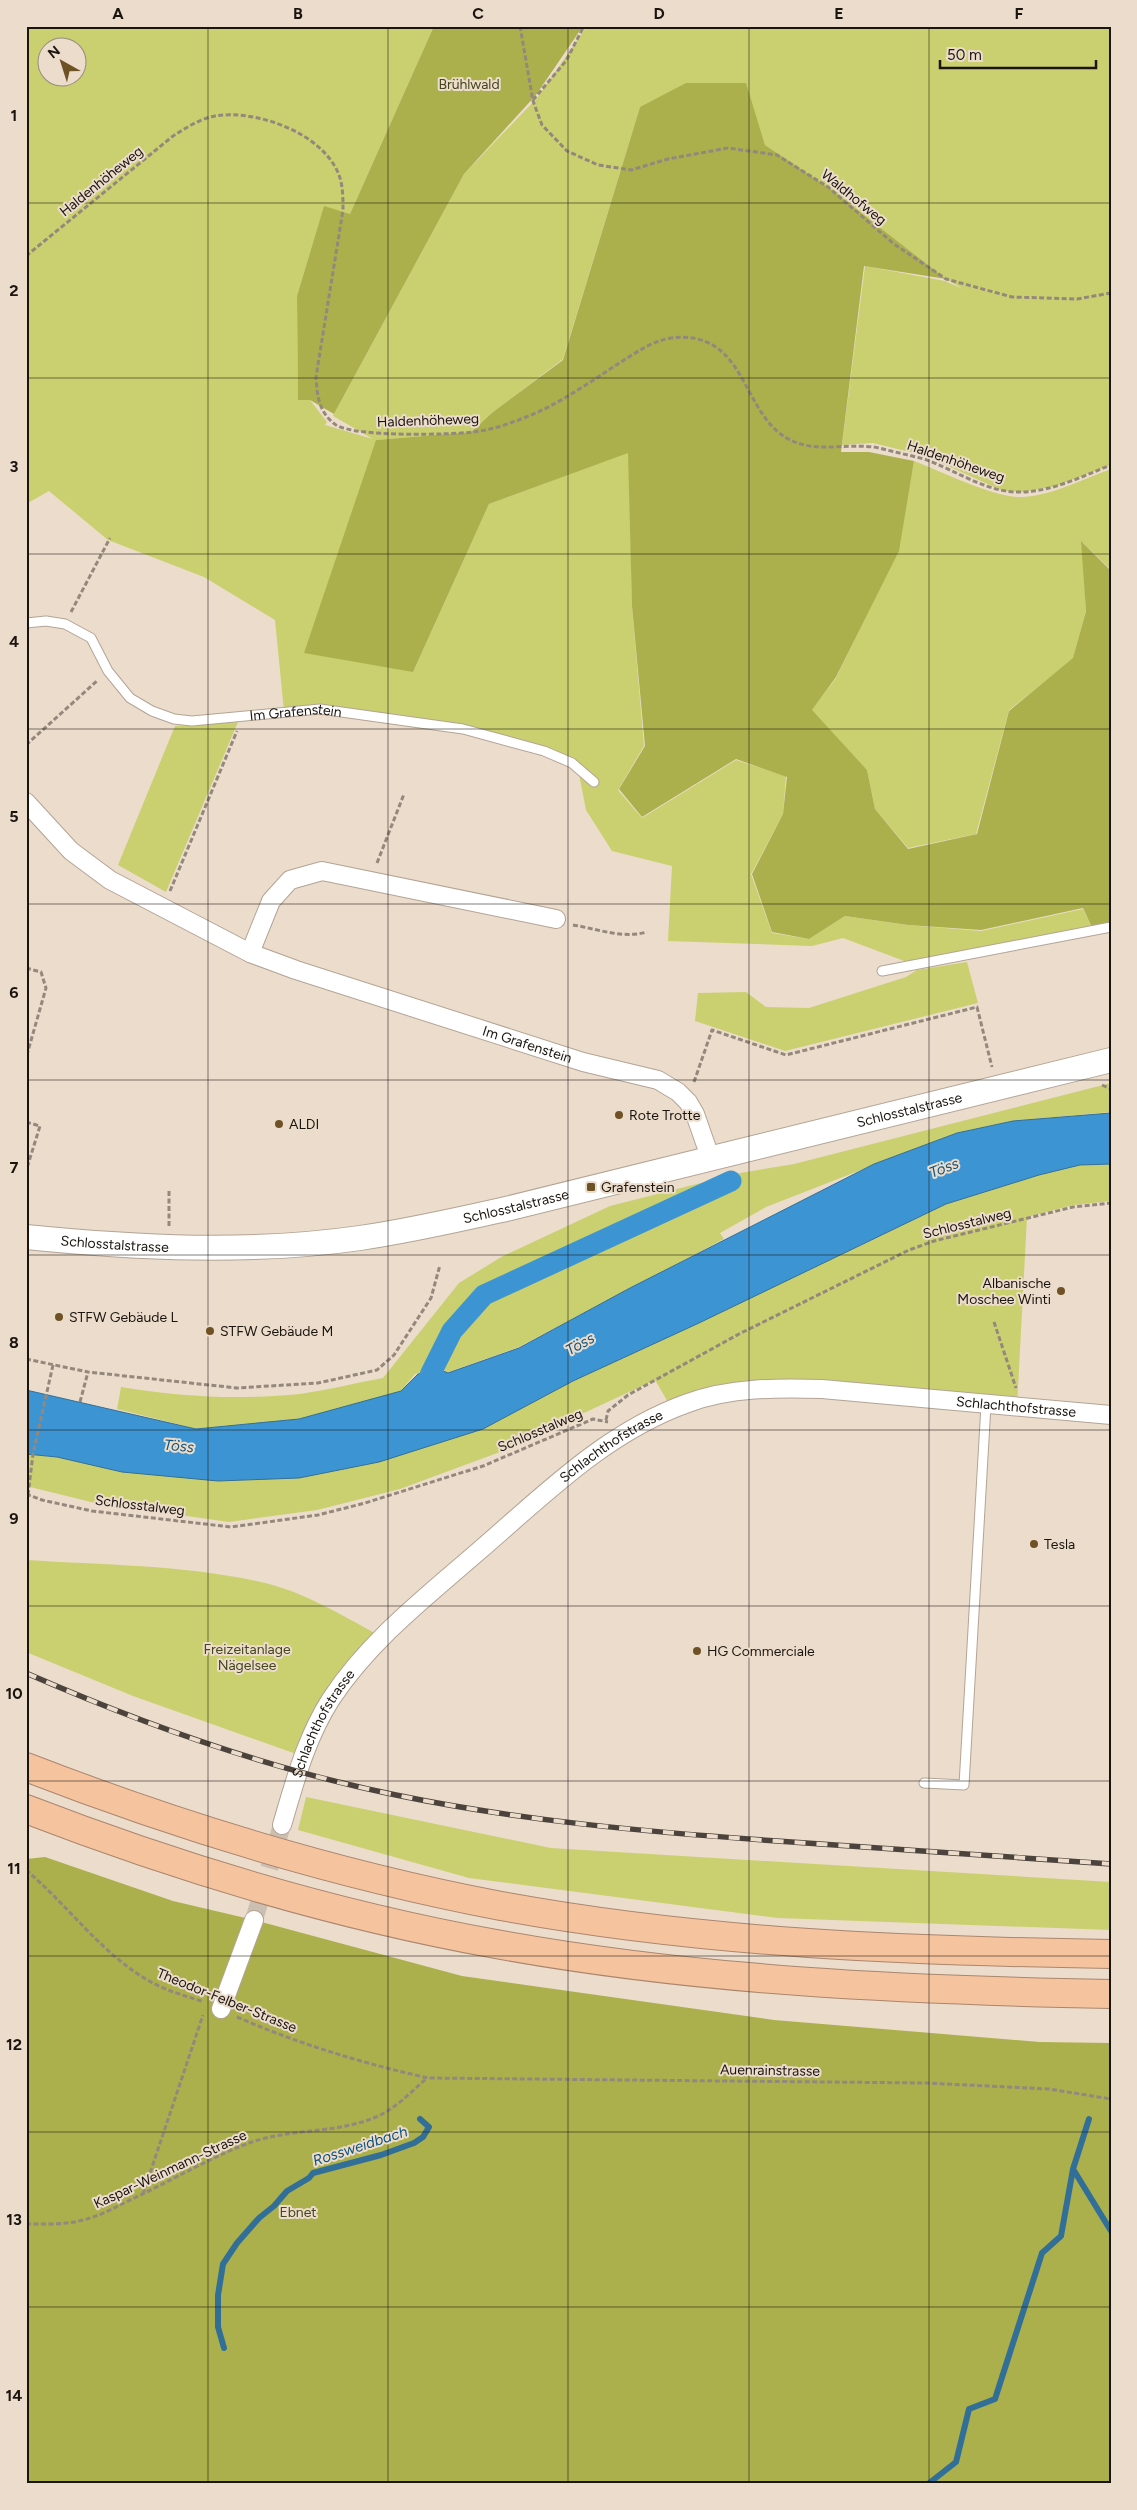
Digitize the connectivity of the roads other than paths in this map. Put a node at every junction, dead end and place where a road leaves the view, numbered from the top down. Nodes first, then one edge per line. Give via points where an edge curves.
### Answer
1 (26, 623) edge
2 (594, 782) dead end
3 (26, 802) edge
4 (556, 919) dead end
5 (1111, 928) edge
6 (250, 953) junction
7 (882, 971) dead end
8 (1111, 1060) edge
9 (710, 1157) junction
10 (26, 1237) edge
11 (986, 1405) junction
12 (1111, 1415) edge
13 (26, 1767) edge
14 (924, 1783) dead end
15 (26, 1809) edge
16 (282, 1825) tunnel mouth
17 (254, 1920) tunnel mouth
18 (1111, 1954) edge
19 (1111, 1994) edge
20 (214, 2006) road end

1 - 2 lane, Im Grafenstein via 46,621 65,624 91,638 108,671 130,698 159,714 192,721 320,709 463,729 544,751 572,763
3 - 6 street, Im Grafenstein via 71,851 110,880
4 - 6 street via 322,871 290,880 271,901
5 - 7 lane
6 - 9 street, Im Grafenstein via 583,1062 658,1080 688,1102
8 - 9 main road, Schlosstalstrasse
9 - 10 main road, Schlosstalstrasse via 434,1225 359,1238 239,1247 169,1248
11 - 12 street, Schlachthofstrasse
11 - 14 lane via 964,1786
11 - 16 street, Schlachthofstrasse via 822,1389 748,1390 689,1402 622,1433 589,1456 411,1610 356,1665 331,1700 302,1756
13 - 18 highway via 170,1820 286,1856 394,1884 512,1908 655,1929 788,1941 946,1950
15 - 19 highway via 166,1860 275,1893 403,1926 543,1952 776,1980
17 - 20 street

